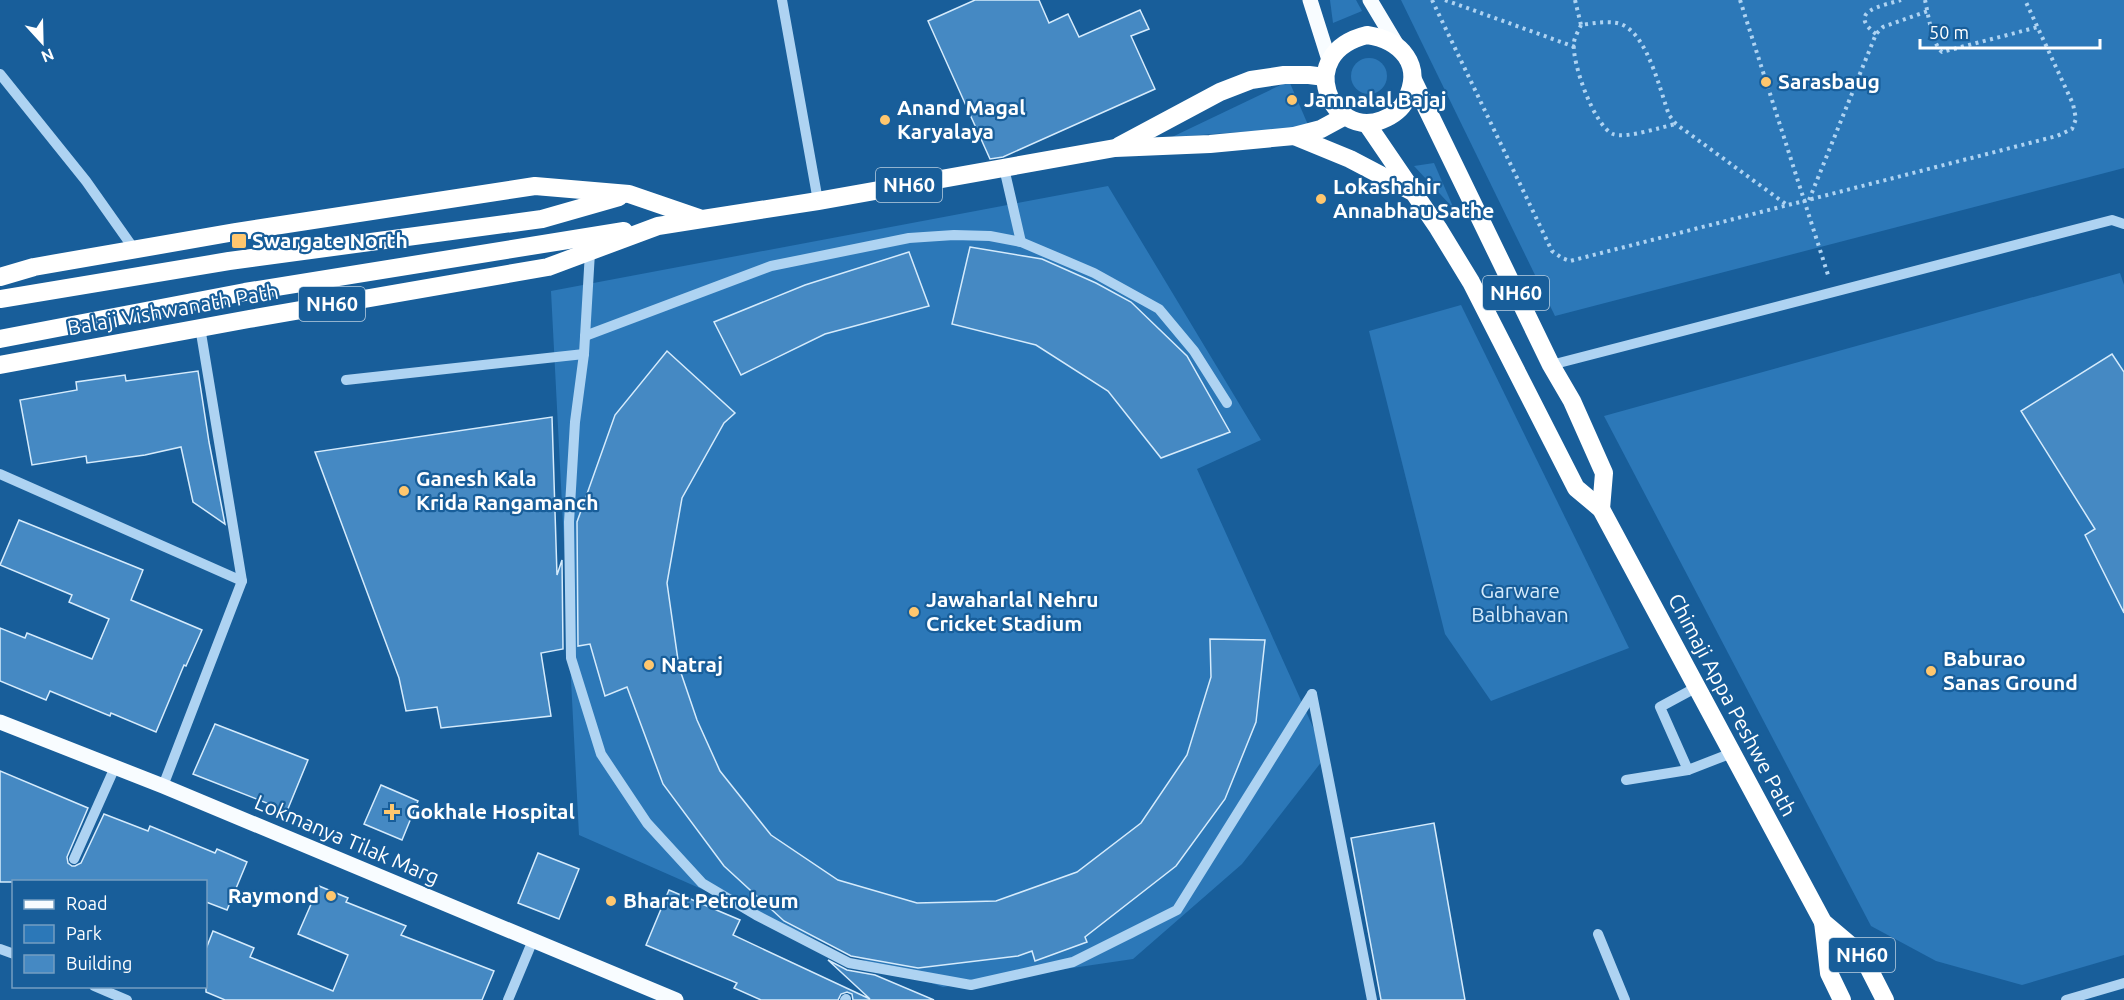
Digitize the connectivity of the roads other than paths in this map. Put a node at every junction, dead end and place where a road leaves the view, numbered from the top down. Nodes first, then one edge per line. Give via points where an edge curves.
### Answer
1 (782, 0) edge
2 (1310, 0) edge
3 (1370, 0) edge
4 (1397, 45) junction
5 (1327, 69) junction
6 (0, 74) edge
7 (1413, 80) junction
8 (1345, 116) junction
9 (1367, 124) junction
10 (1294, 136) junction
11 (1115, 148) junction
12 (1004, 168) junction
13 (1413, 191) junction
14 (629, 194) junction
15 (818, 201) junction
16 (704, 220) junction
17 (2124, 224) edge
18 (658, 226) junction
19 (1021, 243) junction
20 (134, 249) junction
21 (590, 252) junction
22 (0, 277) edge
23 (0, 300) edge
24 (200, 327) junction
25 (585, 336) junction
26 (0, 339) edge
27 (585, 354) junction
28 (0, 365) edge
29 (1551, 365) junction
30 (346, 380) dead end
31 (1227, 404) dead end
32 (0, 474) edge
33 (1601, 509) junction
34 (242, 581) junction
35 (1697, 687) junction
36 (0, 722) edge
37 (1732, 753) junction
38 (115, 767) junction
39 (1688, 770) junction
40 (1626, 780) dead end
41 (163, 786) junction
42 (74, 860) dead end
43 (1823, 922) junction
44 (1598, 934) dead end
45 (533, 940) junction
46 (2124, 983) edge
47 (98, 992) edge
48 (127, 1000) edge
49 (508, 1000) edge
50 (676, 1000) edge
51 (1372, 1000) edge
52 (1625, 1000) edge
53 (1842, 1000) edge
54 (1885, 1000) edge
55 (2066, 1000) edge

1 - 15 street
2 - 5 main road
3 - 4 main road
4 - 5 highway via 1367,35 1352,39 1338,48
4 - 7 highway, NH60 via 1409,61
5 - 8 highway via 1328,94
5 - 11 highway, Balaji Vishwanath Path / NH60 via 1309,75 1251,80 1220,92
6 - 20 street via 86,181
7 - 9 highway via 1410,93 1392,116
7 - 29 highway, NH60
8 - 9 highway
8 - 10 highway, Balaji Vishwanath Path / NH60 via 1321,129
9 - 13 highway, NH60
10 - 11 highway, Balaji Vishwanath Path / NH60
10 - 13 highway
11 - 12 highway, Balaji Vishwanath Path / NH60
12 - 15 highway, Balaji Vishwanath Path / NH60
12 - 19 street
13 - 33 highway, NH60 via 1471,282 1576,488
14 - 16 highway, Balaji Vishwanath Path / NH60
14 - 20 highway, Balaji Vishwanath Path / NH60 via 535,186
14 - 23 highway via 542,219 229,261
15 - 16 highway, Balaji Vishwanath Path / NH60
16 - 18 highway, Balaji Vishwanath Path / NH60
17 - 29 street via 2112,220
18 - 21 highway, Balaji Vishwanath Path / NH60
18 - 26 highway via 257,290
19 - 25 street via 990,236 909,238 771,266
19 - 31 street via 1094,273 1159,309 1194,351
20 - 22 highway, Balaji Vishwanath Path / NH60
21 - 24 highway, Balaji Vishwanath Path / NH60 via 548,267
21 - 25 street
24 - 28 highway, Balaji Vishwanath Path / NH60
24 - 34 street
25 - 27 street
27 - 30 street
27 - 51 street via 575,422 569,522 571,658 601,754 647,823 702,883 849,963 971,984 1073,962 1177,910 1312,694
29 - 33 highway, NH60 via 1604,473
32 - 34 street
33 - 35 highway, Chimaji Appa Peshwe Path / NH60
34 - 41 street
35 - 37 highway, Chimaji Appa Peshwe Path / NH60
35 - 39 street via 1660,707
36 - 38 main road, Lokmanya Tilak Marg
37 - 39 street
37 - 43 highway, Chimaji Appa Peshwe Path / NH60
38 - 41 main road, Lokmanya Tilak Marg
38 - 42 street
39 - 40 street
41 - 45 main road, Lokmanya Tilak Marg
43 - 53 highway, Chimaji Appa Peshwe Path / NH60 via 1829,973
43 - 54 highway, Chimaji Appa Peshwe Path / NH60 via 1862,955
44 - 52 street
45 - 49 street
45 - 50 main road, Lokmanya Tilak Marg
46 - 55 street
47 - 48 street

